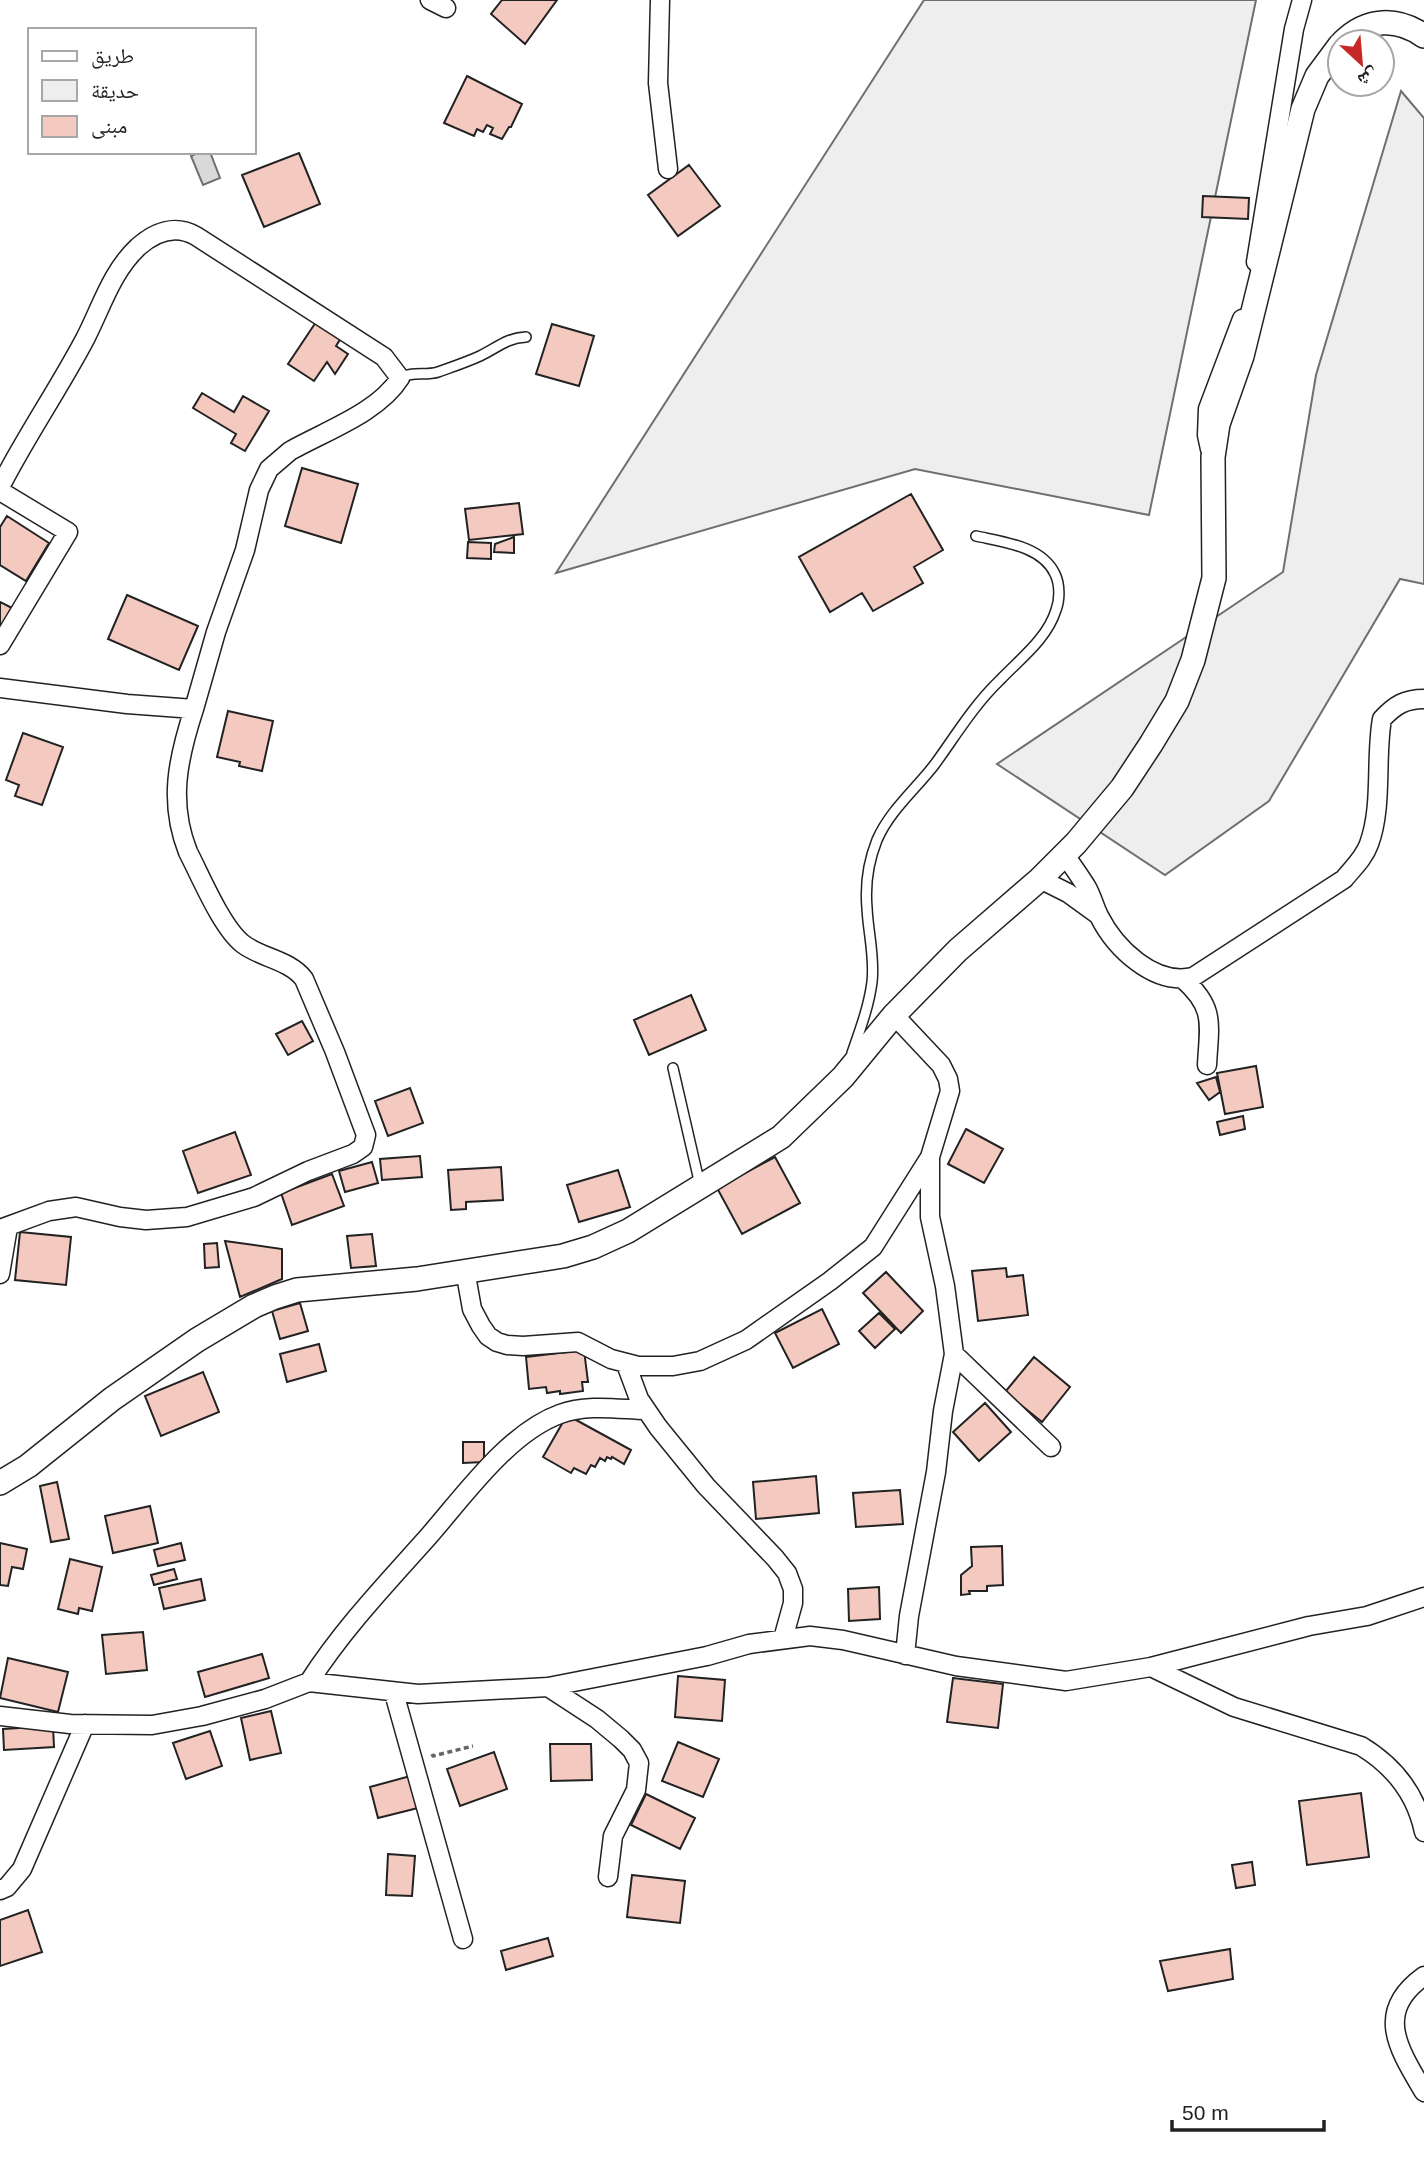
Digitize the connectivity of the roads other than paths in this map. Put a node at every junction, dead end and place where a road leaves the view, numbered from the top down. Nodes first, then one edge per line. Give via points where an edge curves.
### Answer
1 (660, 0) edge
2 (1302, 0) edge
3 (1365, 28) edge
4 (1424, 36) edge
5 (1326, 62) edge
6 (668, 169) dead end
7 (526, 337) dead end
8 (400, 378) junction
9 (1213, 457) junction
10 (0, 489) edge
11 (976, 536) dead end
12 (0, 645) edge
13 (0, 688) edge
14 (1424, 699) edge
15 (194, 709) junction
16 (1065, 854) junction
17 (1041, 879) junction
18 (1099, 916) junction
19 (1182, 979) junction
20 (894, 1015) junction
21 (1207, 1065) dead end
22 (673, 1068) dead end
23 (844, 1077) junction
24 (930, 1157) junction
25 (701, 1188) junction
26 (4, 1228) edge
27 (465, 1270) junction
28 (0, 1274) edge
29 (954, 1354) junction
30 (626, 1364) junction
31 (645, 1410) junction
32 (1051, 1447) dead end
33 (0, 1483) edge
34 (1424, 1597) edge
35 (783, 1639) junction
36 (905, 1654) junction
37 (1151, 1667) junction
38 (309, 1682) junction
39 (548, 1687) junction
40 (394, 1693) junction
41 (0, 1716) edge
42 (85, 1724) junction
43 (1424, 1832) edge
44 (608, 1877) dead end
45 (0, 1890) edge
46 (463, 1939) dead end
47 (1424, 1976) edge
48 (1424, 2092) edge

1 - 6 street via 658,83
2 - 9 street via 1252,282 1208,409 1207,435
3 - 4 street via 1395,22
5 - 9 street via 1303,109
7 - 8 lane via 504,341 440,371
8 - 10 street via 371,347 196,236 181,230 161,232 123,264
8 - 15 street via 375,404 280,458 265,477
9 - 16 street via 1214,578 1193,660 1177,701 1122,788
10 - 12 street via 68,532
11 - 23 lane via 1017,545 1047,562 1056,575 1056,610 1027,655 959,727 934,765 892,813 878,839 868,872 866,906 872,982
13 - 15 street
14 - 19 street via 1397,704 1382,719 1376,803 1369,843 1360,861 1322,894 1201,972
15 - 26 street via 175,798 188,852 235,937 304,979 360,1116 365,1143 361,1150 254,1196 187,1217 146,1220 76,1207 49,1211
16 - 17 street
16 - 18 street
17 - 18 street
17 - 20 street via 958,950
18 - 19 street via 1145,968
19 - 21 street via 1205,1004
20 - 23 street
20 - 24 street via 942,1065 948,1079 947,1106
22 - 25 lane
23 - 25 street via 781,1136
24 - 29 street via 930,1217
24 - 30 street via 873,1247 746,1340 700,1361 673,1366
25 - 27 street via 593,1247 563,1256
26 - 28 street
27 - 30 street via 472,1309 488,1336 497,1342 523,1346 578,1342
27 - 33 street via 297,1290 254,1306 197,1340
29 - 32 street
29 - 36 street
30 - 31 street
31 - 35 street via 706,1486 786,1573 793,1603
31 - 38 street via 575,1410 523,1435 353,1620
34 - 37 street via 1367,1616 1309,1626
35 - 36 street via 843,1640
35 - 39 street
36 - 37 street via 1066,1681
37 - 43 street via 1234,1707 1361,1746 1394,1770 1409,1791
38 - 40 street
38 - 42 street via 202,1716 152,1725
39 - 40 street
39 - 44 street via 613,1732 639,1763 636,1790 613,1836
40 - 46 street
41 - 42 street
42 - 45 street via 22,1869
47 - 48 street via 1403,1993 1393,2020

